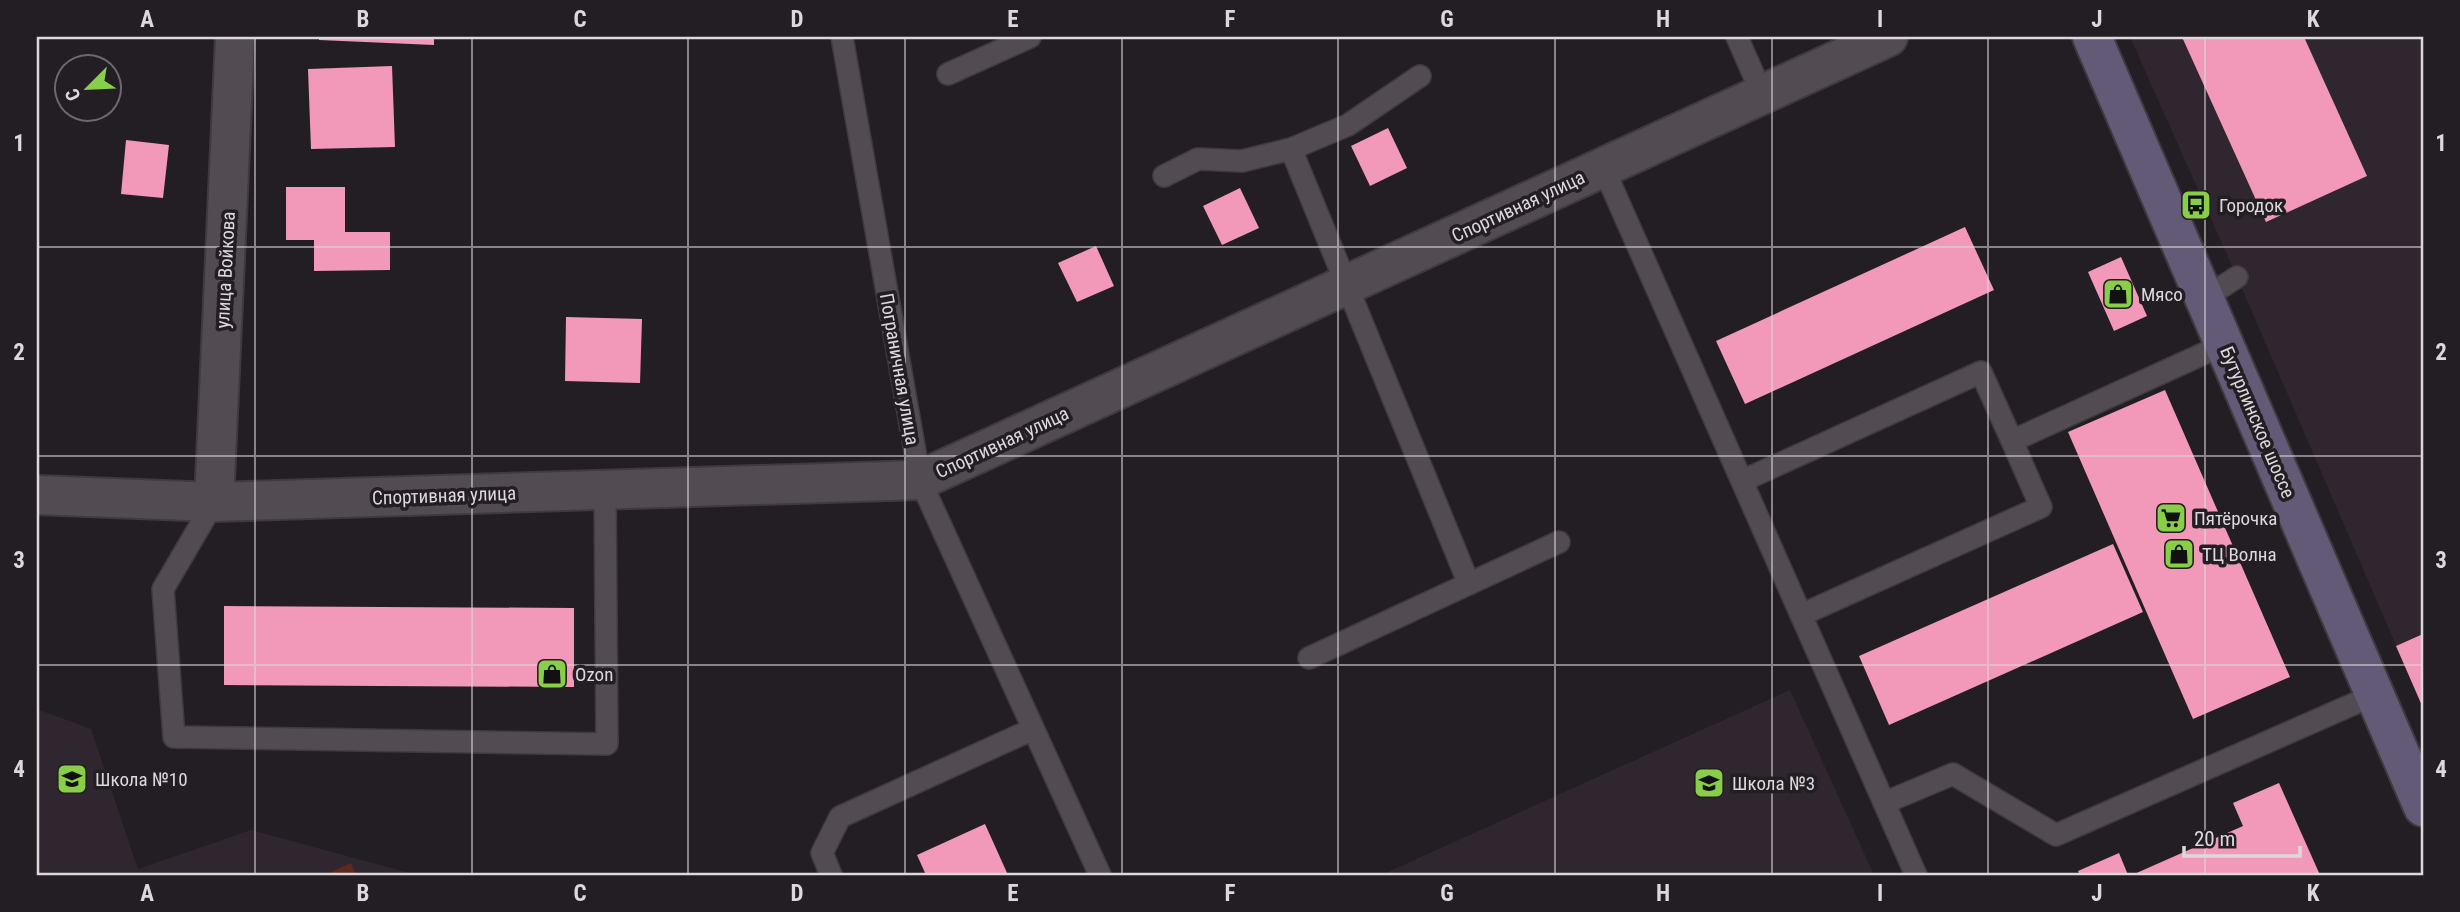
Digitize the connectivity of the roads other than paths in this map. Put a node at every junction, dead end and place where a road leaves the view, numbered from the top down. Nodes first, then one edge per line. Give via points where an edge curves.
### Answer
1 (235, 37) edge
2 (842, 37) edge
3 (1030, 37) edge
4 (1737, 37) edge
5 (1888, 37) edge
6 (2092, 37) edge
7 (948, 74) dead end
8 (1420, 76) dead end
9 (1762, 94) junction
10 (1291, 149) junction
11 (1603, 167) junction
12 (1164, 176) dead end
13 (2238, 277) dead end
14 (1347, 284) junction
15 (2205, 298) junction
16 (2225, 344) junction
17 (2012, 441) junction
18 (920, 480) junction
19 (1742, 481) junction
20 (605, 490) junction
21 (37, 495) edge
22 (214, 502) junction
23 (1559, 542) dead end
24 (1469, 584) junction
25 (1801, 615) junction
26 (1309, 659) dead end
27 (2374, 695) junction
28 (1033, 729) junction
29 (1884, 803) junction
30 (2423, 807) edge
31 (831, 875) edge
32 (1100, 875) edge
33 (1916, 875) edge

1 - 22 street, улица Войкова
2 - 18 lane, Пограничная улица
3 - 7 lane
4 - 9 lane
5 - 9 street, Спортивная улица
6 - 15 main road, Бутурлинское шоссе
8 - 10 lane via 1348,125
9 - 11 street, Спортивная улица
10 - 12 lane via 1242,161 1198,159
10 - 14 lane
11 - 14 street, Спортивная улица
11 - 19 lane
13 - 15 lane
14 - 18 street, Спортивная улица
14 - 24 lane
15 - 16 main road, Бутурлинское шоссе
16 - 17 lane
16 - 27 main road, Бутурлинское шоссе
17 - 19 lane via 1981,372
17 - 25 lane via 2041,507
18 - 20 street, Спортивная улица
18 - 28 lane, Пограничная улица
19 - 25 lane
20 - 22 street, Спортивная улица
20 - 22 lane via 607,744 174,737 163,589
21 - 22 street, Спортивная улица
23 - 24 lane
24 - 26 lane
25 - 29 lane
27 - 29 lane via 2056,835 1952,774
27 - 30 main road, Бутурлинское шоссе
28 - 31 lane via 840,817 822,853
28 - 32 lane, Пограничная улица
29 - 33 lane

